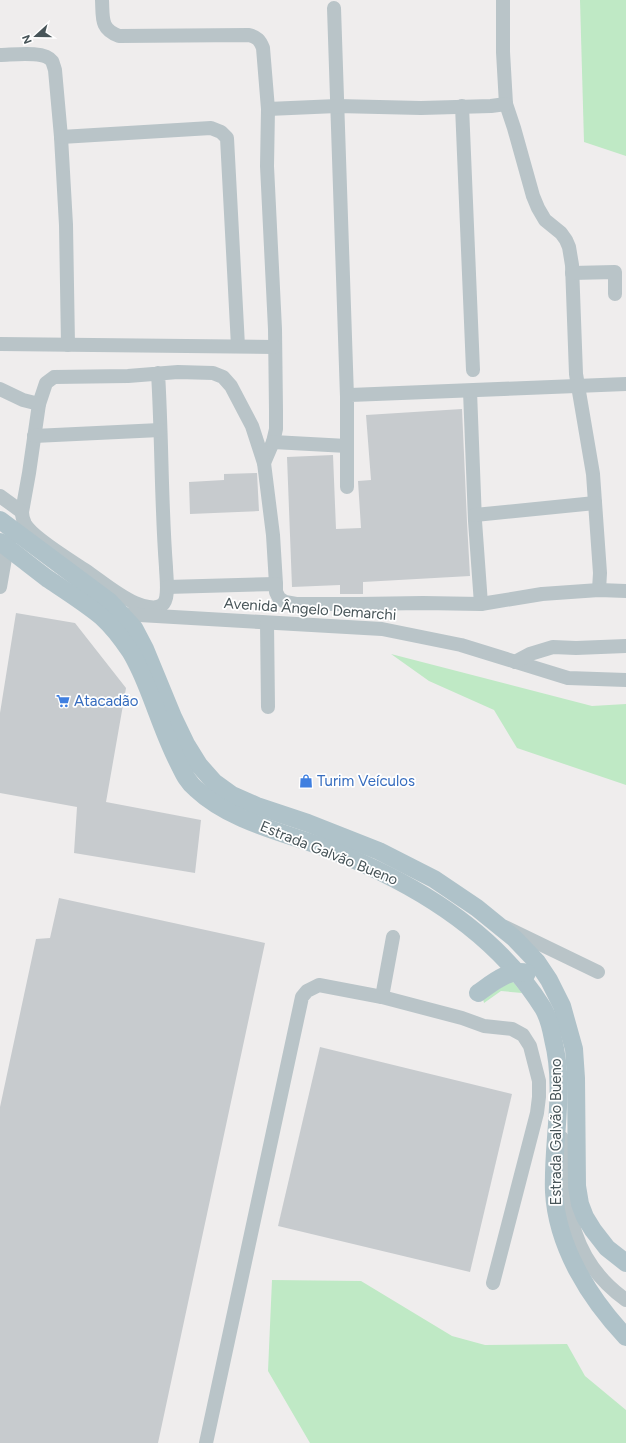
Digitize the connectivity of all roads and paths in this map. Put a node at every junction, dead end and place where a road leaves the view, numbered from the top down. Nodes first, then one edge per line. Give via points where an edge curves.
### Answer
1 (102, 0) edge
2 (503, 0) edge
3 (334, 8) dead end
4 (0, 56) edge
5 (506, 104) junction
6 (337, 106) junction
7 (462, 106) junction
8 (268, 109) junction
9 (61, 137) junction
10 (572, 273) junction
11 (615, 294) dead end
12 (0, 344) edge
13 (68, 345) junction
14 (238, 346) junction
15 (275, 347) junction
16 (473, 370) dead end
17 (158, 373) junction
18 (626, 384) edge
19 (577, 385) junction
20 (0, 389) edge
21 (470, 391) junction
22 (347, 396) junction
23 (39, 404) junction
24 (160, 430) junction
25 (34, 436) junction
26 (274, 442) junction
27 (347, 446) junction
28 (264, 463) junction
29 (347, 487) dead end
30 (0, 496) edge
31 (595, 503) junction
32 (22, 512) junction
33 (475, 515) junction
34 (6, 525) edge
35 (3, 545) edge
36 (276, 584) junction
37 (0, 587) edge
38 (167, 587) junction
39 (600, 590) junction
40 (626, 592) edge
41 (480, 604) junction
42 (116, 620) junction
43 (267, 622) junction
44 (626, 646) edge
45 (515, 662) junction
46 (626, 680) edge
47 (268, 707) dead end
48 (493, 922) junction
49 (393, 937) dead end
50 (516, 972) junction
51 (598, 972) dead end
52 (478, 993) dead end
53 (382, 997) junction
54 (567, 1096) junction
55 (626, 1263) edge
56 (493, 1283) dead end
57 (626, 1300) edge
58 (626, 1337) edge
59 (206, 1443) edge

1 - 8 street via 104,26 110,33 119,36 256,37 263,48
2 - 5 street via 502,52
3 - 6 street
4 - 9 street via 37,54 52,61 56,70
5 - 7 street
5 - 10 street via 532,196 545,220 566,240
6 - 7 street
6 - 8 street
6 - 22 street
7 - 16 street
8 - 15 street via 267,166
9 - 13 street via 66,225
9 - 14 street via 211,128 227,138
10 - 11 street via 615,272
10 - 19 street
12 - 13 street
13 - 14 street
14 - 15 street
15 - 26 street
17 - 23 street via 54,377 46,384
17 - 24 street
17 - 28 street via 213,373 223,377 231,386 252,426
18 - 19 street
19 - 21 street
19 - 31 street via 593,474
20 - 23 street via 23,400
21 - 22 street
21 - 33 street
22 - 27 street
23 - 25 street
24 - 25 street
24 - 38 street
25 - 32 street
26 - 27 street
26 - 28 street
27 - 29 street
28 - 36 street
30 - 32 street
31 - 33 street
31 - 39 street
32 - 38 street via 25,524 32,532 136,604 150,607 161,605 166,599
33 - 41 street
34 - 35 street
34 - 42 main road via 110,602
35 - 37 street
35 - 42 main road via 100,616
36 - 38 street
36 - 41 street via 279,598 296,604
39 - 40 street
39 - 41 street via 542,594
42 - 43 street, Avenida Ângelo Demarchi
42 - 48 main road, Estrada Galvão Bueno via 134,628 146,649 186,744 214,782 232,795 257,806 308,822 379,851 434,879
42 - 50 main road, Estrada Galvão Bueno via 150,692 170,748 194,788 248,821 330,850 408,885 468,926
43 - 45 street, Avenida Ângelo Demarchi via 382,629 461,645
43 - 47 street
44 - 45 street via 553,647
45 - 46 street, Avenida Ângelo Demarchi via 568,678
48 - 51 street via 528,936
48 - 54 main road, Estrada Galvão Bueno via 514,938 536,962 549,980 562,1006 574,1049 576,1078
49 - 53 street
50 - 52 main road via 500,978
50 - 54 main road, Estrada Galvão Bueno via 548,1018
53 - 56 street via 484,1026 512,1029 523,1035 530,1046 539,1081 540,1097
53 - 59 street via 319,985 307,991 302,997
54 - 55 main road, Estrada Galvão Bueno via 580,1204 585,1217 600,1239 615,1256
54 - 57 street via 567,1198 575,1232 587,1258 604,1281
54 - 58 main road, Estrada Galvão Bueno via 554,1187 561,1230 572,1259 589,1290 614,1325

